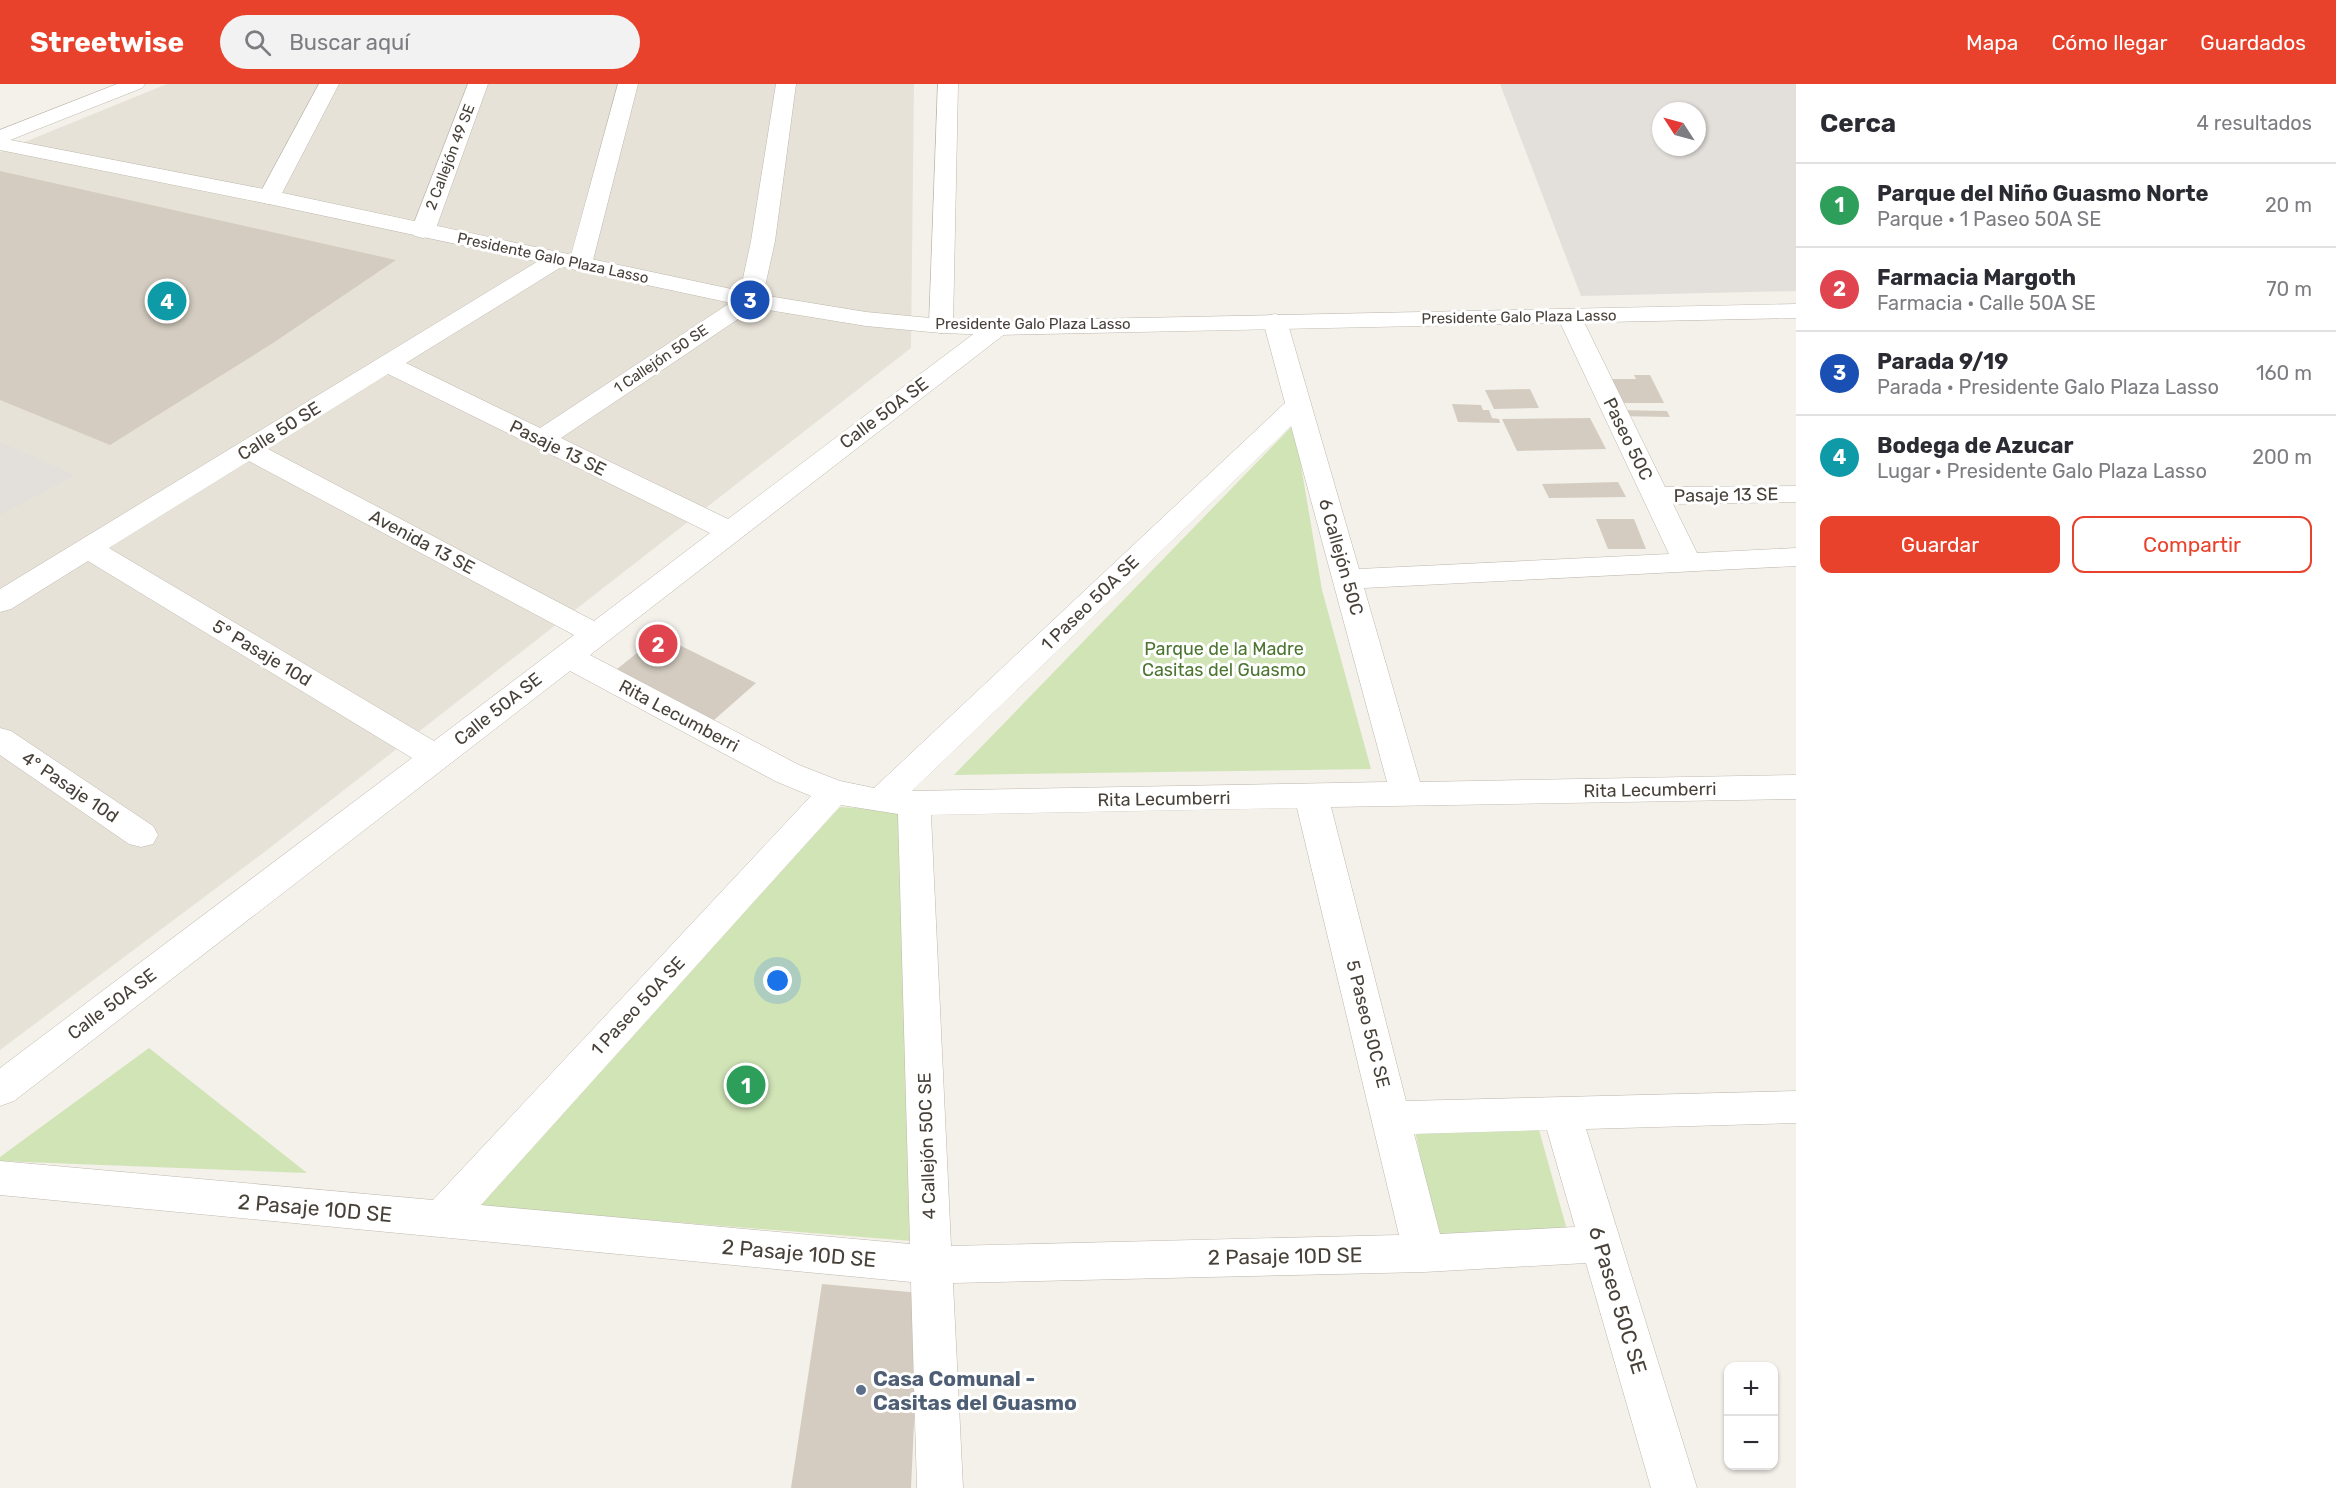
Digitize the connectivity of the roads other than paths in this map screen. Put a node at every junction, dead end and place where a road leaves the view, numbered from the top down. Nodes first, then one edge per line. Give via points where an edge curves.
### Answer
1 (135, 84) edge
2 (329, 84) edge
3 (478, 84) edge
4 (628, 84) edge
5 (786, 84) edge
6 (948, 84) edge
7 (0, 138) edge
8 (0, 144) edge
9 (269, 197) junction
10 (423, 231) junction
11 (569, 261) junction
12 (750, 300) junction
13 (1796, 312) edge
14 (1569, 316) junction
15 (1275, 321) junction
16 (941, 326) junction
17 (997, 328) junction
18 (387, 364) junction
19 (1298, 405) junction
20 (540, 440) junction
21 (249, 450) junction
22 (1655, 496) junction
23 (1793, 500) edge
24 (729, 531) junction
25 (88, 548) junction
26 (1796, 557) edge
27 (1687, 562) junction
28 (1347, 579) junction
29 (0, 602) edge
30 (595, 634) junction
31 (567, 656) junction
32 (0, 739) edge
33 (435, 757) junction
34 (1796, 788) edge
35 (834, 792) junction
36 (1407, 794) junction
37 (1311, 796) junction
38 (898, 802) junction
39 (141, 835) dead end
40 (0, 1090) edge
41 (1796, 1107) edge
42 (1561, 1112) junction
43 (1391, 1118) junction
44 (0, 1178) edge
45 (441, 1220) junction
46 (1601, 1244) junction
47 (1424, 1253) junction
48 (931, 1265) junction
49 (940, 1488) edge
50 (1674, 1488) edge

1 - 7 street
2 - 9 street
3 - 10 street, 2 Callejón 49 SE
4 - 11 street
5 - 12 street via 763,241
6 - 16 street
8 - 9 street, Presidente Galo Plaza Lasso
9 - 10 street, Presidente Galo Plaza Lasso
10 - 11 street, Presidente Galo Plaza Lasso
11 - 12 street, Presidente Galo Plaza Lasso
11 - 18 street, Calle 50 SE
12 - 16 street, Presidente Galo Plaza Lasso via 866,319
12 - 20 street, 1 Callejón 50 SE
13 - 14 street, Presidente Galo Plaza Lasso
14 - 15 street, Presidente Galo Plaza Lasso
14 - 22 street, Paseo 50C
15 - 17 street, Presidente Galo Plaza Lasso
15 - 19 street, 6 Callejón 50C
16 - 17 street, Presidente Galo Plaza Lasso
17 - 24 street, Calle 50A SE
18 - 20 street, Pasaje 13 SE
18 - 21 street, Calle 50 SE
19 - 28 street, 6 Callejón 50C
19 - 38 street, 1 Paseo 50A SE
20 - 24 street, Pasaje 13 SE
21 - 25 street, Calle 50 SE
21 - 30 street, Avenida 13 SE
22 - 23 street, Pasaje 13 SE
22 - 27 street, Paseo 50C
24 - 30 street, Calle 50A SE
25 - 29 street, Calle 50 SE
25 - 33 street, 5° Pasaje 10d
26 - 27 street
27 - 28 street
28 - 36 street, 6 Callejón 50C
30 - 31 street, Calle 50A SE
31 - 33 street, Calle 50A SE
31 - 35 street, Rita Lecumberri via 787,773
32 - 39 street, 4° Pasaje 10d
33 - 40 street, Calle 50A SE
34 - 36 street, Rita Lecumberri
35 - 38 street, Rita Lecumberri
35 - 45 street, 1 Paseo 50A SE
36 - 37 street, Rita Lecumberri
37 - 38 street, Rita Lecumberri
37 - 43 street, 5 Paseo 50C SE
38 - 48 street, 4 Callejón 50C SE
41 - 42 street
42 - 43 street
42 - 46 street, 6 Paseo 50C SE
43 - 47 street, 5 Paseo 50C SE
44 - 45 street, 2 Pasaje 10D SE
45 - 48 street, 2 Pasaje 10D SE
46 - 47 street, 2 Pasaje 10D SE
46 - 50 street, 6 Paseo 50C SE
47 - 48 street, 2 Pasaje 10D SE
48 - 49 street, 4 Callejón 50C SE

